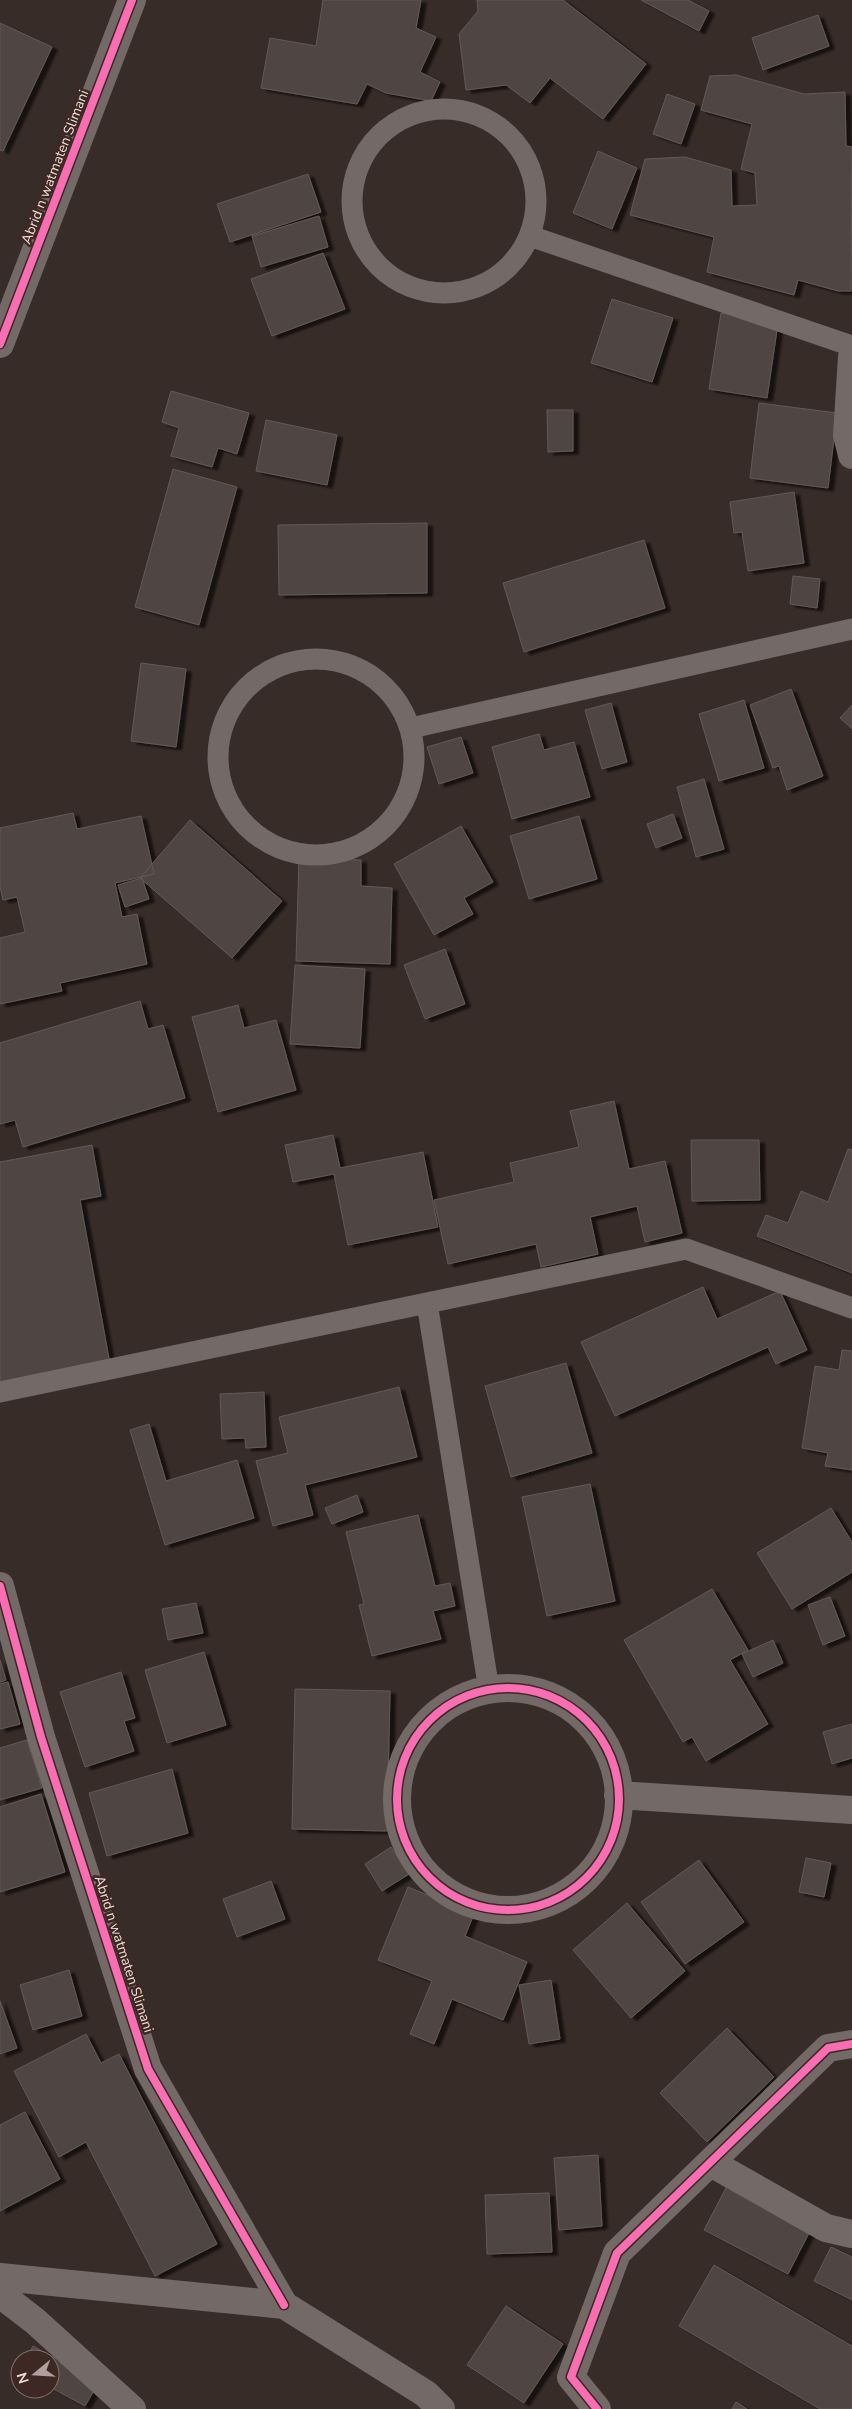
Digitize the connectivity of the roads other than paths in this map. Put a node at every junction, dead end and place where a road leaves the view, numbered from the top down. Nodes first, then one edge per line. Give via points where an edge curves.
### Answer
1 (132, 0) edge
2 (530, 236) junction
3 (0, 344) edge
4 (852, 346) edge
5 (852, 357) edge
6 (852, 455) edge
7 (852, 630) edge
8 (411, 728) junction
9 (427, 1303) junction
10 (852, 1308) edge
11 (0, 1392) edge
12 (0, 1586) edge
13 (489, 1690) junction
14 (618, 1795) junction
15 (852, 1810) edge
16 (852, 2044) edge
17 (711, 2163) junction
18 (852, 2234) edge
19 (0, 2277) edge
20 (0, 2294) edge
21 (284, 2305) junction
22 (132, 2409) edge
23 (441, 2409) edge
24 (597, 2409) edge

1 - 3 street, Abrid n watmaten Slimani
2 - 2 lane via 537,205 533,174 519,146 496,124 468,110 436,108 405,116 379,133 360,159 352,189 352,219 363,247 381,270 407,286 435,293 464,292 492,281 515,262
2 - 4 lane
5 - 6 street via 847,435
7 - 8 lane
8 - 8 lane via 415,762 408,795 389,823 363,844 331,855 298,854 266,842 241,820 224,792 218,760 221,729 235,700 257,677 285,663 316,658 348,662 375,677 392,694
9 - 10 lane via 686,1249
9 - 11 lane
9 - 13 lane
12 - 21 street, Abrid n watmaten Slimani via 41,1737 148,2069
13 - 14 street via 513,1687 548,1695 578,1713 602,1740 616,1772
13 - 14 street via 478,1691 443,1707 417,1734 400,1768 396,1807 406,1844 426,1876 457,1899 493,1910 532,1908 564,1895 592,1873 610,1842 619,1808
14 - 15 street
16 - 17 street via 828,2048
17 - 18 street via 826,2228
17 - 24 street via 617,2254 571,2377
19 - 21 street
20 - 22 street via 35,2321
21 - 23 street via 426,2394

